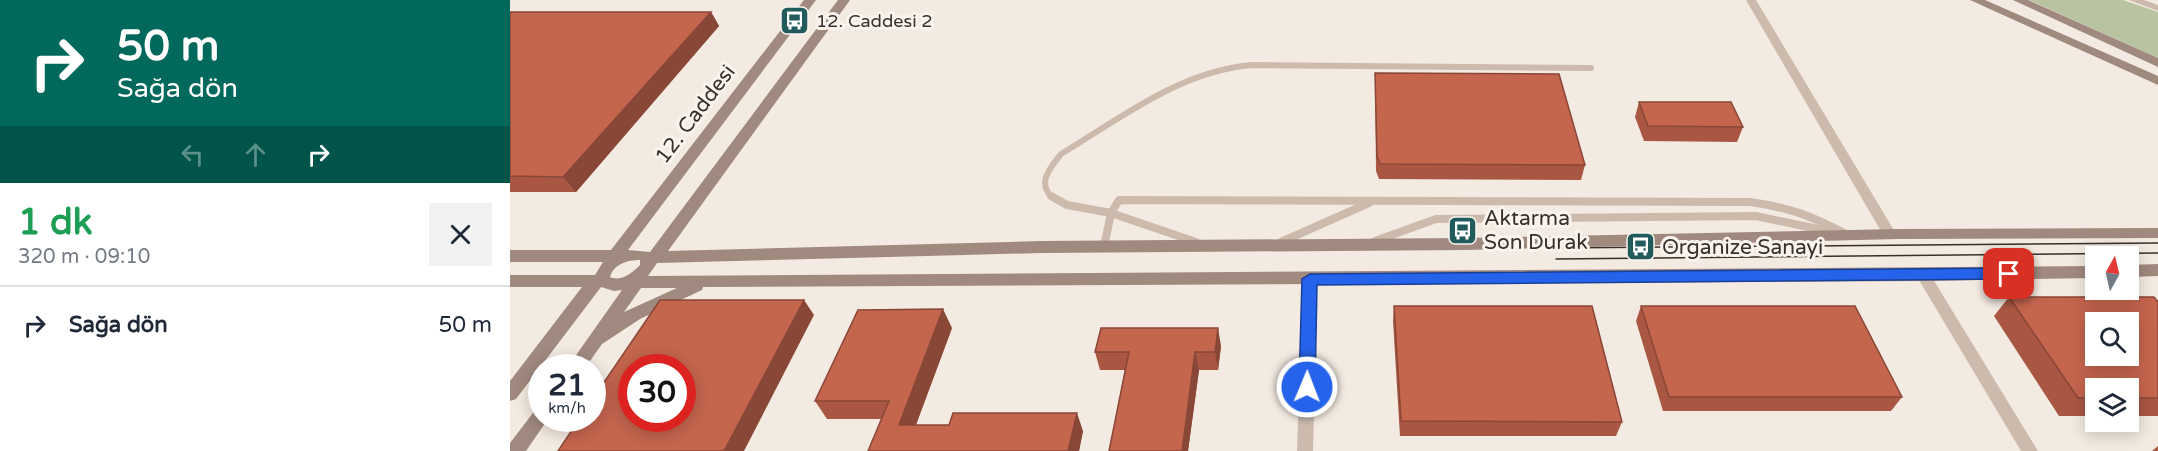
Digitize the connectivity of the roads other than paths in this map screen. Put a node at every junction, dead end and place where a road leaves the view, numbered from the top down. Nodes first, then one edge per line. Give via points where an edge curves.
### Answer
1 (810, 0) edge
2 (844, 0) edge
3 (1751, 0) edge
4 (1977, 0) edge
5 (2019, 0) edge
6 (2134, 0) edge
7 (2158, 8) edge
8 (2158, 63) edge
9 (1591, 68) dead end
10 (2158, 81) edge
11 (1374, 201) junction
12 (1111, 213) junction
13 (2158, 233) edge
14 (1890, 235) junction
15 (1850, 236) junction
16 (1366, 245) junction
17 (1207, 246) junction
18 (1268, 246) junction
19 (1104, 247) junction
20 (510, 256) edge
21 (616, 258) junction
22 (652, 258) junction
23 (2158, 270) edge
24 (2139, 271) edge
25 (2085, 272) edge
26 (1923, 276) junction
27 (1310, 279) junction
28 (599, 280) junction
29 (510, 281) edge
30 (636, 281) junction
31 (710, 281) junction
32 (596, 339) junction
33 (585, 354) edge
34 (510, 394) edge
35 (528, 432) edge
36 (514, 451) edge
37 (1305, 451) edge
38 (2030, 451) edge

1 - 21 main road, 12. Caddesi
2 - 22 main road
3 - 14 street
4 - 10 main road
5 - 8 main road
6 - 7 street
9 - 12 lane via 1252,65 1198,75 1061,154 1046,170 1043,183 1051,197 1069,207
11 - 12 lane via 1119,200
11 - 15 lane via 1750,202 1786,207
11 - 18 lane via 1305,235
12 - 17 lane
12 - 19 lane
13 - 14 main road
14 - 15 main road
15 - 16 main road
15 - 16 lane via 1756,216 1436,219
16 - 18 main road
17 - 18 main road
17 - 19 main road
19 - 22 main road
20 - 21 main road
21 - 22 main road via 633,254
21 - 28 main road, 12. Caddesi
22 - 30 main road
23 - 24 main road
25 - 26 main road
26 - 27 main road
26 - 38 street
27 - 31 main road
27 - 37 street
28 - 29 main road
28 - 30 main road via 618,284
28 - 34 main road
30 - 31 main road
30 - 32 main road
31 - 32 main road via 654,303
32 - 33 main road
35 - 36 main road

